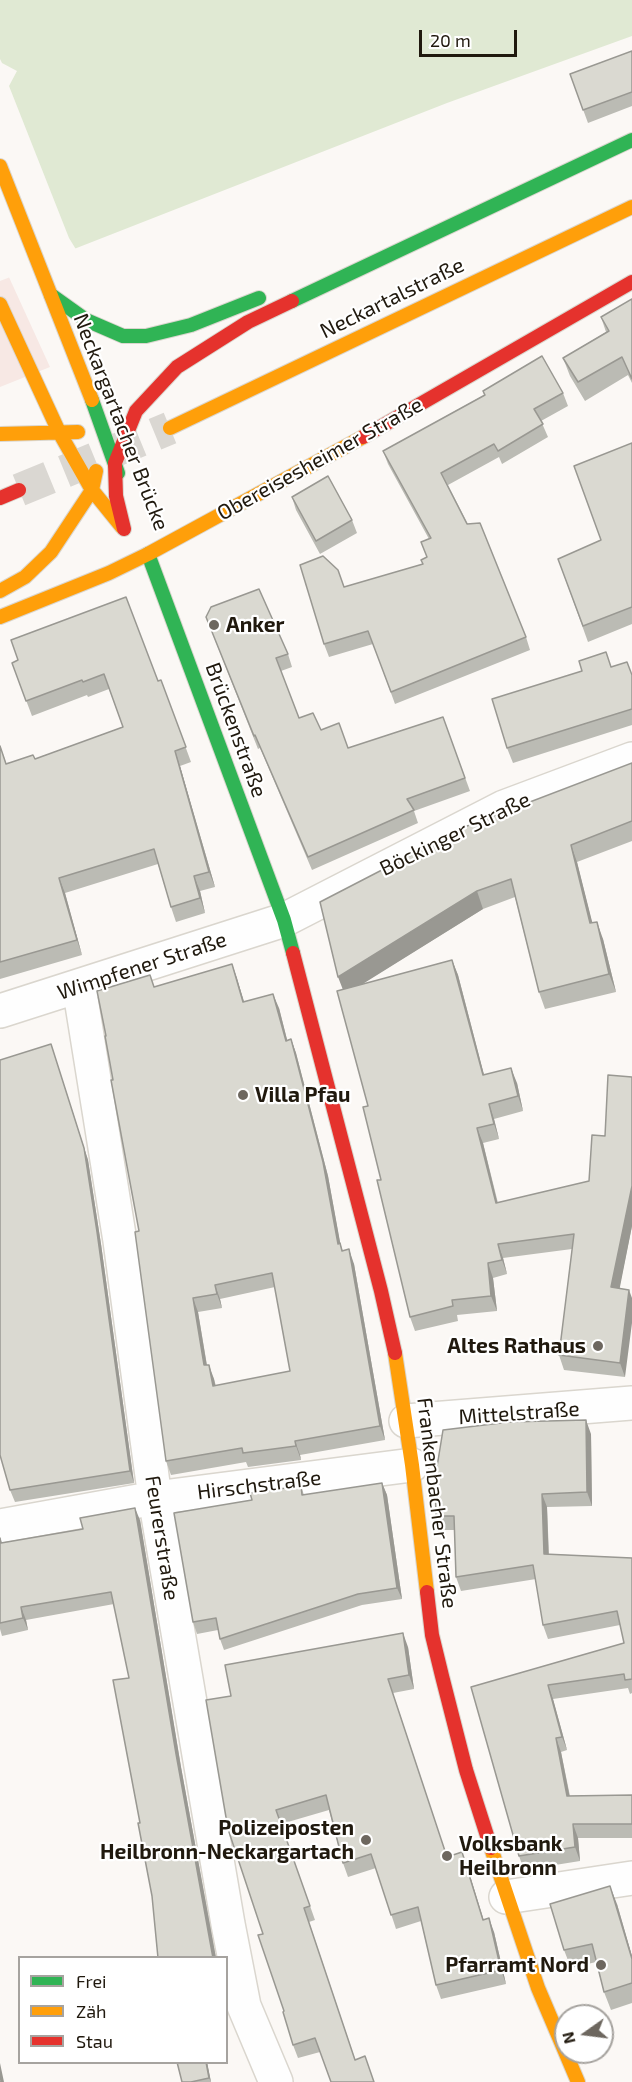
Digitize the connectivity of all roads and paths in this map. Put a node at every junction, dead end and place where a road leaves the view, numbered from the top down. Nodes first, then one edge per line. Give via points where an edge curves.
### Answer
1 (632, 140) edge
2 (0, 166) edge
3 (500, 201) junction
4 (632, 207) edge
5 (312, 276) dead end
6 (628, 285) edge
7 (268, 294) dead end
8 (51, 295) junction
9 (2, 309) edge
10 (170, 428) tunnel mouth
11 (104, 431) junction
12 (59, 432) junction
13 (0, 434) edge
14 (115, 464) junction
15 (19, 490) tunnel mouth
16 (92, 490) junction
17 (0, 498) edge
18 (138, 539) junction
19 (0, 591) edge
20 (0, 617) edge
21 (632, 759) edge
22 (284, 920) junction
23 (79, 986) junction
24 (0, 1011) edge
25 (632, 1403) edge
26 (406, 1422) junction
27 (412, 1466) junction
28 (155, 1498) junction
29 (0, 1526) edge
30 (632, 1878) edge
31 (506, 1898) junction
32 (575, 2081) edge
33 (276, 2082) edge

1 - 3 main road
2 - 8 main road, Neckargartacher Brücke
3 - 5 main road
3 - 14 main road via 248,322 177,367 136,411
4 - 10 main road, Neckartalstraße
6 - 18 main road, Obereisesheimer Straße via 355,441 187,531
7 - 8 main road via 191,325 146,336 123,336 86,320
8 - 11 main road, Neckargartacher Brücke
9 - 12 main road, Neckargartacher Brücke
11 - 12 main road
11 - 14 main road, Neckargartacher Brücke
11 - 16 main road
12 - 13 main road
12 - 16 main road, Neckargartacher Brücke
14 - 18 main road, Neckargartacher Brücke
15 - 17 main road
16 - 18 main road, Neckargartacher Brücke
16 - 19 main road via 51,552 25,577
18 - 20 main road, Obereisesheimer Straße via 109,573
18 - 22 main road, Brückenstraße
21 - 22 street, Böckinger Straße via 504,807
22 - 23 street, Wimpfener Straße
22 - 26 main road, Frankenbacher Straße via 381,1291
23 - 24 street, Wimpfener Straße
23 - 28 street, Feurerstraße via 120,1241
25 - 26 street, Mittelstraße
26 - 27 main road, Frankenbacher Straße
27 - 28 street, Hirschstraße
27 - 31 main road, Frankenbacher Straße via 432,1635 466,1770
28 - 29 street, Hirschstraße
28 - 33 street, Feurerstraße via 244,2006
30 - 31 street
31 - 32 main road, Frankenbacher Straße

